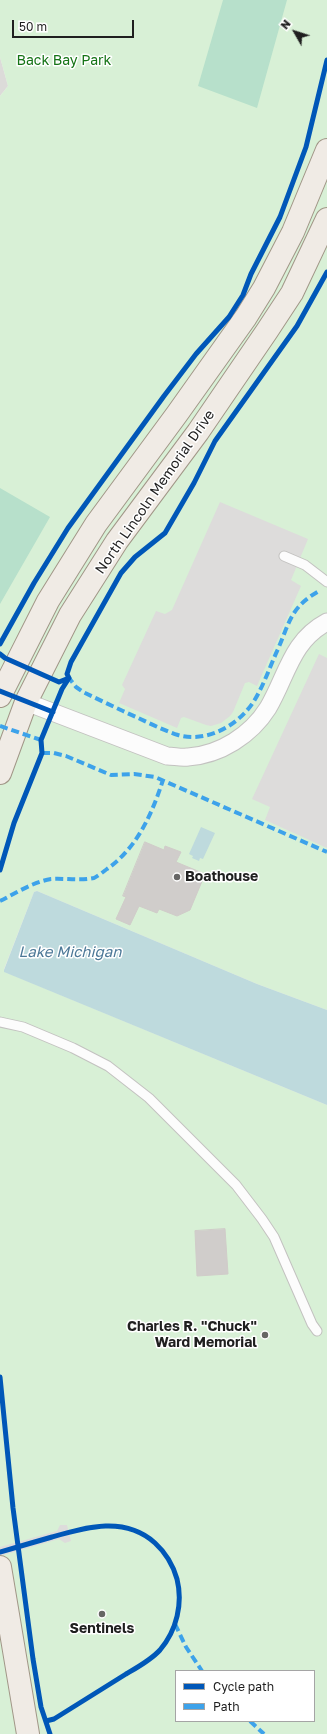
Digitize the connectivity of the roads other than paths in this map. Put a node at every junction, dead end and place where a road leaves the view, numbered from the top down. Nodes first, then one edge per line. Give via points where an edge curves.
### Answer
1 (327, 150) edge
2 (327, 219) edge
3 (284, 556) dead end
4 (327, 582) edge
5 (327, 622) edge
6 (0, 696) edge
7 (26, 702) junction
8 (0, 773) edge
9 (0, 1022) edge
10 (317, 1331) dead end
11 (0, 1567) edge
12 (28, 1734) edge

1 - 6 main road, North Lincoln Memorial Drive via 293,232 264,288 96,524 48,602
2 - 7 main road, North Lincoln Memorial Drive via 292,292 198,432 117,541 70,615
3 - 4 lane via 305,565
5 - 7 street via 307,636 296,650 268,708 257,721 233,743 203,754 188,757 167,756
7 - 8 main road, North Lincoln Memorial Drive
9 - 10 lane via 23,1027 73,1048 108,1066 149,1098 236,1185 266,1225 274,1237
11 - 12 main road

